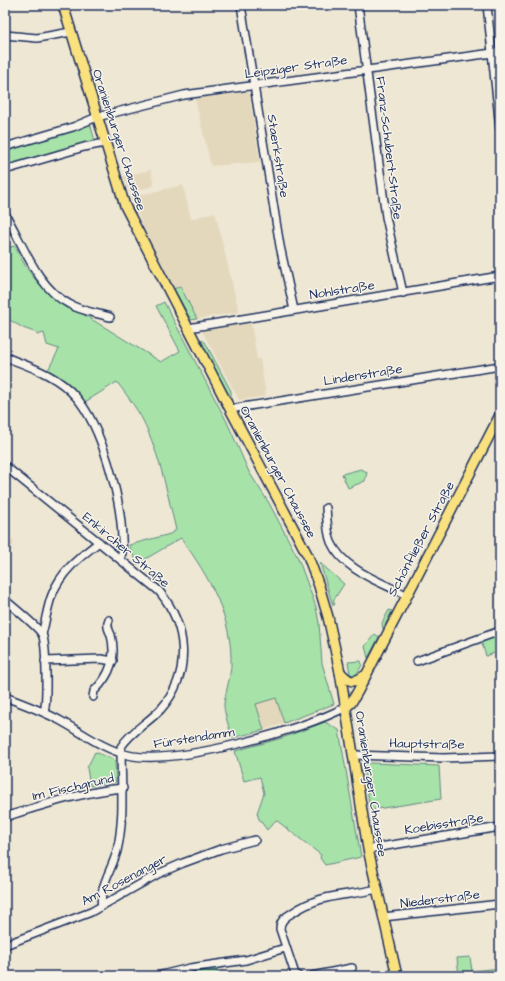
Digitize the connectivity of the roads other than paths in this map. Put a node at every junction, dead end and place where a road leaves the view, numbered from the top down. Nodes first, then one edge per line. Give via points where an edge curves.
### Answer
1 (63, 5) edge
2 (241, 5) edge
3 (358, 5) edge
4 (487, 5) edge
5 (71, 32) junction
6 (5, 35) edge
7 (496, 52) edge
8 (367, 69) junction
9 (254, 85) junction
10 (97, 117) junction
11 (500, 129) edge
12 (105, 143) junction
13 (5, 147) edge
14 (5, 170) edge
15 (5, 214) edge
16 (500, 276) edge
17 (403, 293) junction
18 (294, 310) junction
19 (110, 317) dead end
20 (188, 328) junction
21 (5, 357) edge
22 (500, 366) edge
23 (230, 409) junction
24 (500, 415) edge
25 (5, 466) edge
26 (326, 508) dead end
27 (100, 542) junction
28 (120, 558) junction
29 (406, 595) junction
30 (5, 600) edge
31 (108, 620) dead end
32 (500, 631) edge
33 (42, 634) junction
34 (45, 661) junction
35 (113, 661) junction
36 (417, 661) dead end
37 (340, 672) junction
38 (365, 675) junction
39 (5, 697) edge
40 (93, 697) dead end
41 (346, 707) junction
42 (44, 712) junction
43 (121, 752) junction
44 (499, 754) edge
45 (353, 755) junction
46 (123, 788) junction
47 (5, 817) edge
48 (500, 827) edge
49 (255, 840) dead end
50 (368, 849) junction
51 (377, 889) junction
52 (500, 904) edge
53 (102, 906) junction
54 (383, 917) junction
55 (5, 945) edge
56 (285, 948) junction
57 (352, 968) dead end
58 (157, 976) edge
59 (298, 976) edge
60 (312, 976) edge
61 (397, 976) edge

1 - 5 main road, Oranienburger Chaussee
2 - 9 street, Staerkstraße
3 - 8 street, Franz-Schubert-Straße
4 - 7 street
5 - 6 street via 37,38
5 - 10 main road, Oranienburger Chaussee
7 - 8 street, Leipziger Straße
7 - 11 street
8 - 9 street, Leipziger Straße
8 - 17 street, Franz-Schubert-Straße via 386,218
9 - 10 street, Leipziger Straße via 184,95
9 - 18 street, Staerkstraße via 280,246
10 - 12 main road, Oranienburger Chaussee
10 - 13 street, Leipziger Straße via 73,127
12 - 14 street
12 - 20 main road, Oranienburger Chaussee via 125,206
15 - 19 street via 27,257 51,290 70,305
16 - 17 street, Nohlstraße
17 - 18 street, Nohlstraße
18 - 20 street, Nohlstraße
20 - 23 main road, Oranienburger Chaussee
21 - 28 street via 56,379 76,396 87,412 102,446 117,495 122,534
22 - 23 street, Lindenstraße
23 - 37 main road, Oranienburger Chaussee via 308,556 324,600
24 - 29 main road, Schönfließer Straße
25 - 27 street, Enkircher Straße
26 - 29 street via 330,540 338,554 357,569
27 - 28 street, Enkircher Straße
27 - 33 street via 70,566 60,579 52,593
28 - 43 street, Enkircher Straße via 167,600 180,628 183,655 176,685 168,699 122,745
29 - 38 main road, Schönfließer Straße
30 - 33 street
31 - 35 street
32 - 36 street
33 - 34 street
34 - 35 street
34 - 42 street
35 - 40 street via 107,676
37 - 38 main road via 346,680 352,682
37 - 41 main road, Oranienburger Chaussee
38 - 41 main road, Schönfließer Straße via 351,703
39 - 42 street, Fürstendamm
41 - 43 street, Fürstendamm via 286,730 217,748 152,757
41 - 45 main road, Oranienburger Chaussee
42 - 43 street, Fürstendamm via 93,741
43 - 46 street
44 - 45 street, Hauptstraße via 444,758
45 - 50 main road, Oranienburger Chaussee
46 - 47 street, Im Fischgrund via 59,800
46 - 53 street via 120,832 102,892
48 - 50 street, Koebisstraße
49 - 53 street, Am Rosenanger via 183,862
50 - 51 main road, Oranienburger Chaussee
51 - 54 main road, Oranienburger Chaussee
51 - 56 street via 320,898 285,917 280,926
52 - 54 street, Niederstraße
53 - 55 street, Am Rosenanger via 66,923
54 - 61 main road, Oranienburger Chaussee
56 - 58 street via 246,960 190,968
56 - 59 street
57 - 60 street

